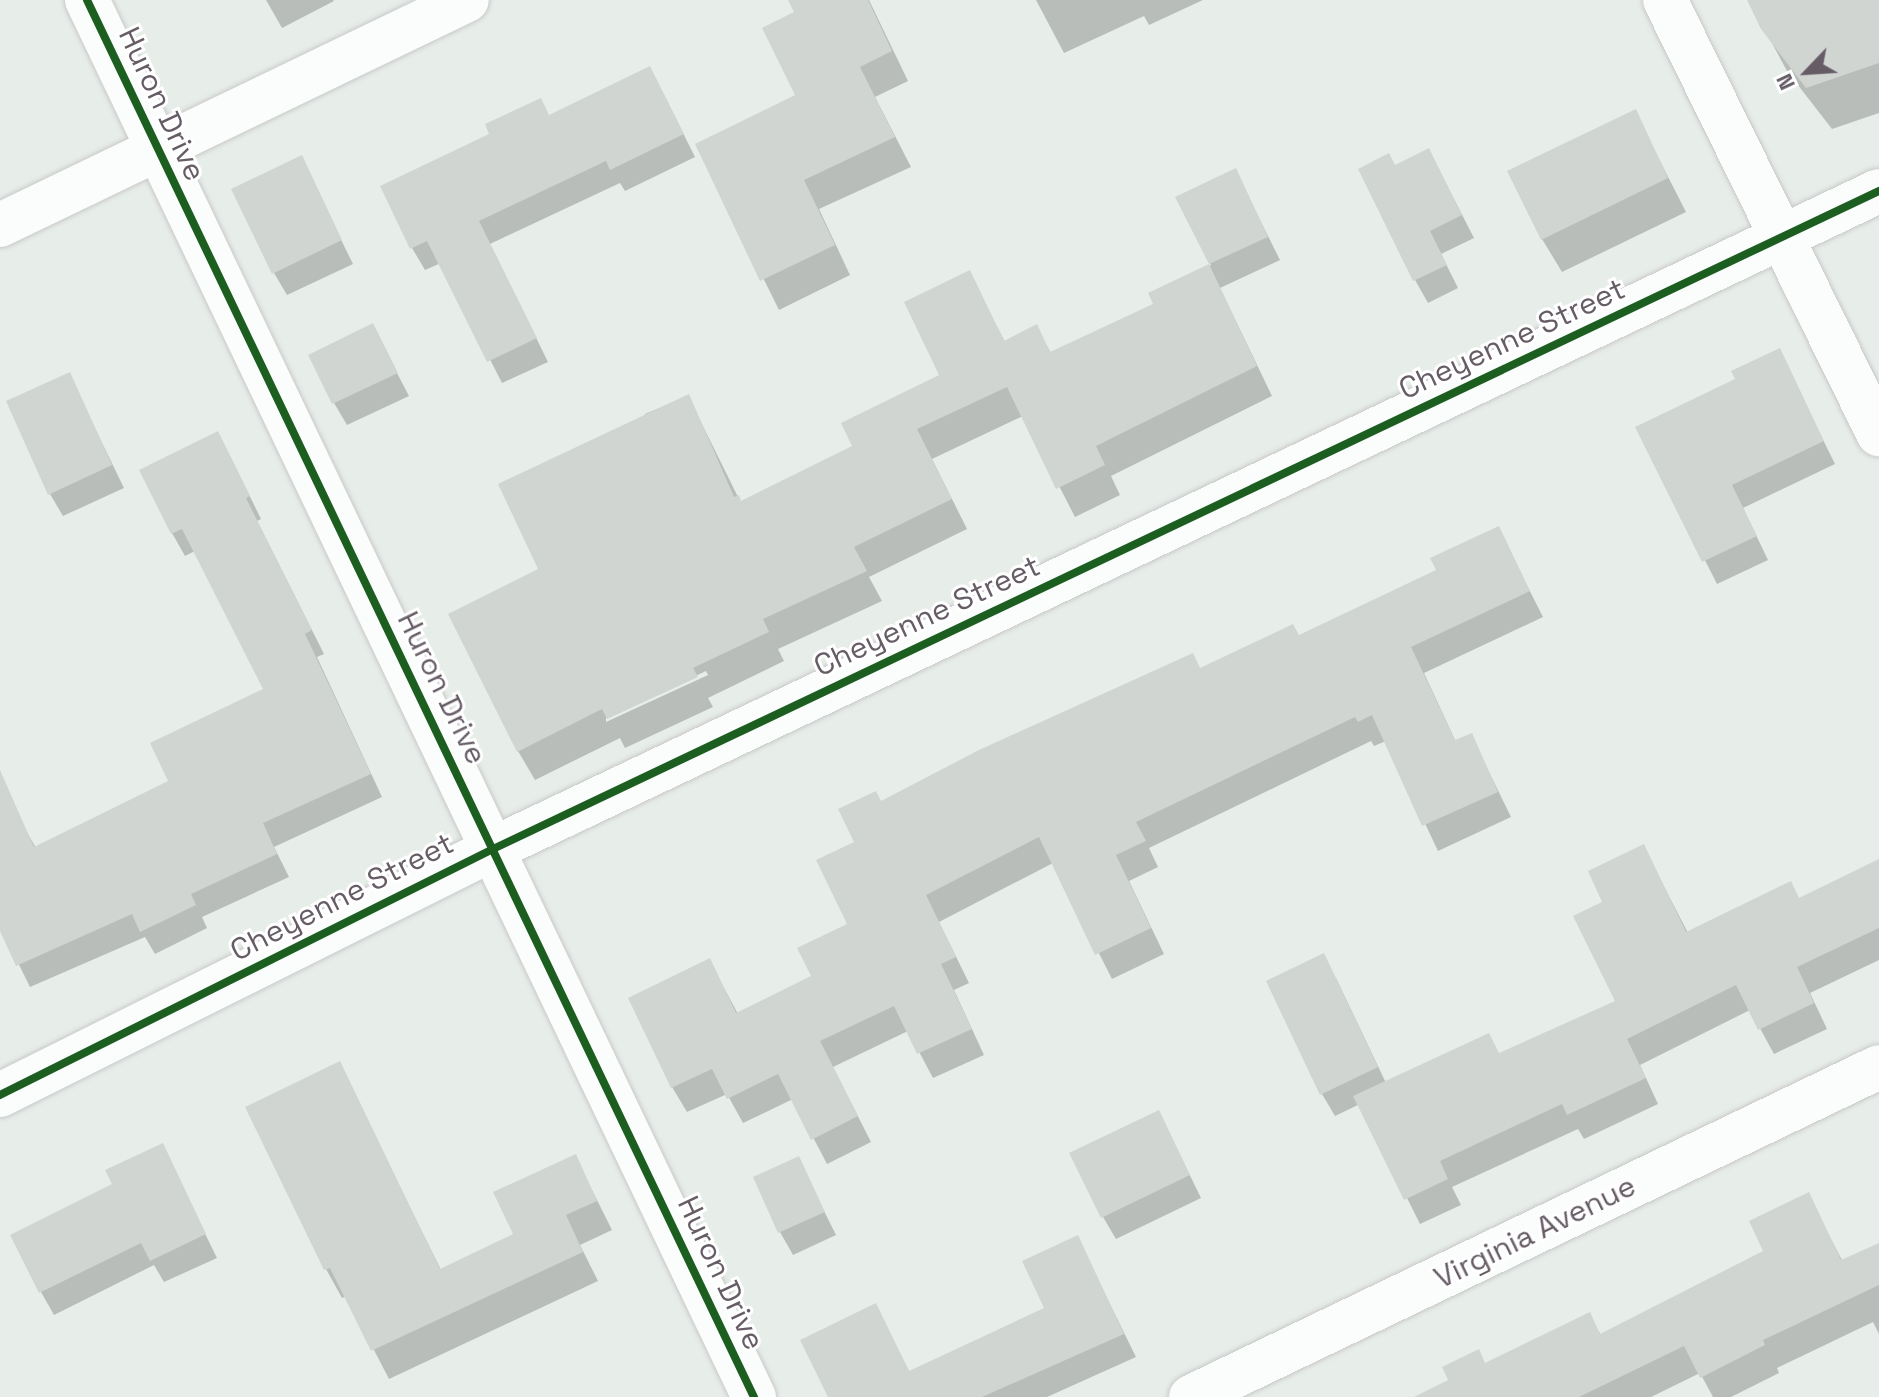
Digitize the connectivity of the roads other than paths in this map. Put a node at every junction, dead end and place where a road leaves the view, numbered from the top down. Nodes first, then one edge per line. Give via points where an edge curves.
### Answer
1 (87, 0) edge
2 (467, 0) edge
3 (1665, 0) edge
4 (156, 149) junction
5 (1879, 191) edge
6 (0, 225) edge
7 (1780, 239) junction
8 (1879, 434) edge
9 (493, 849) junction
10 (1879, 1067) edge
11 (0, 1095) edge
12 (754, 1397) edge
13 (1191, 1397) edge

1 - 4 street, Huron Drive
2 - 4 street
3 - 7 street
4 - 6 street
4 - 9 street, Huron Drive
5 - 7 street, Cheyenne Street
7 - 8 street
7 - 9 street, Cheyenne Street
9 - 11 street, Cheyenne Street
9 - 12 street, Huron Drive
10 - 13 street, Virginia Avenue

